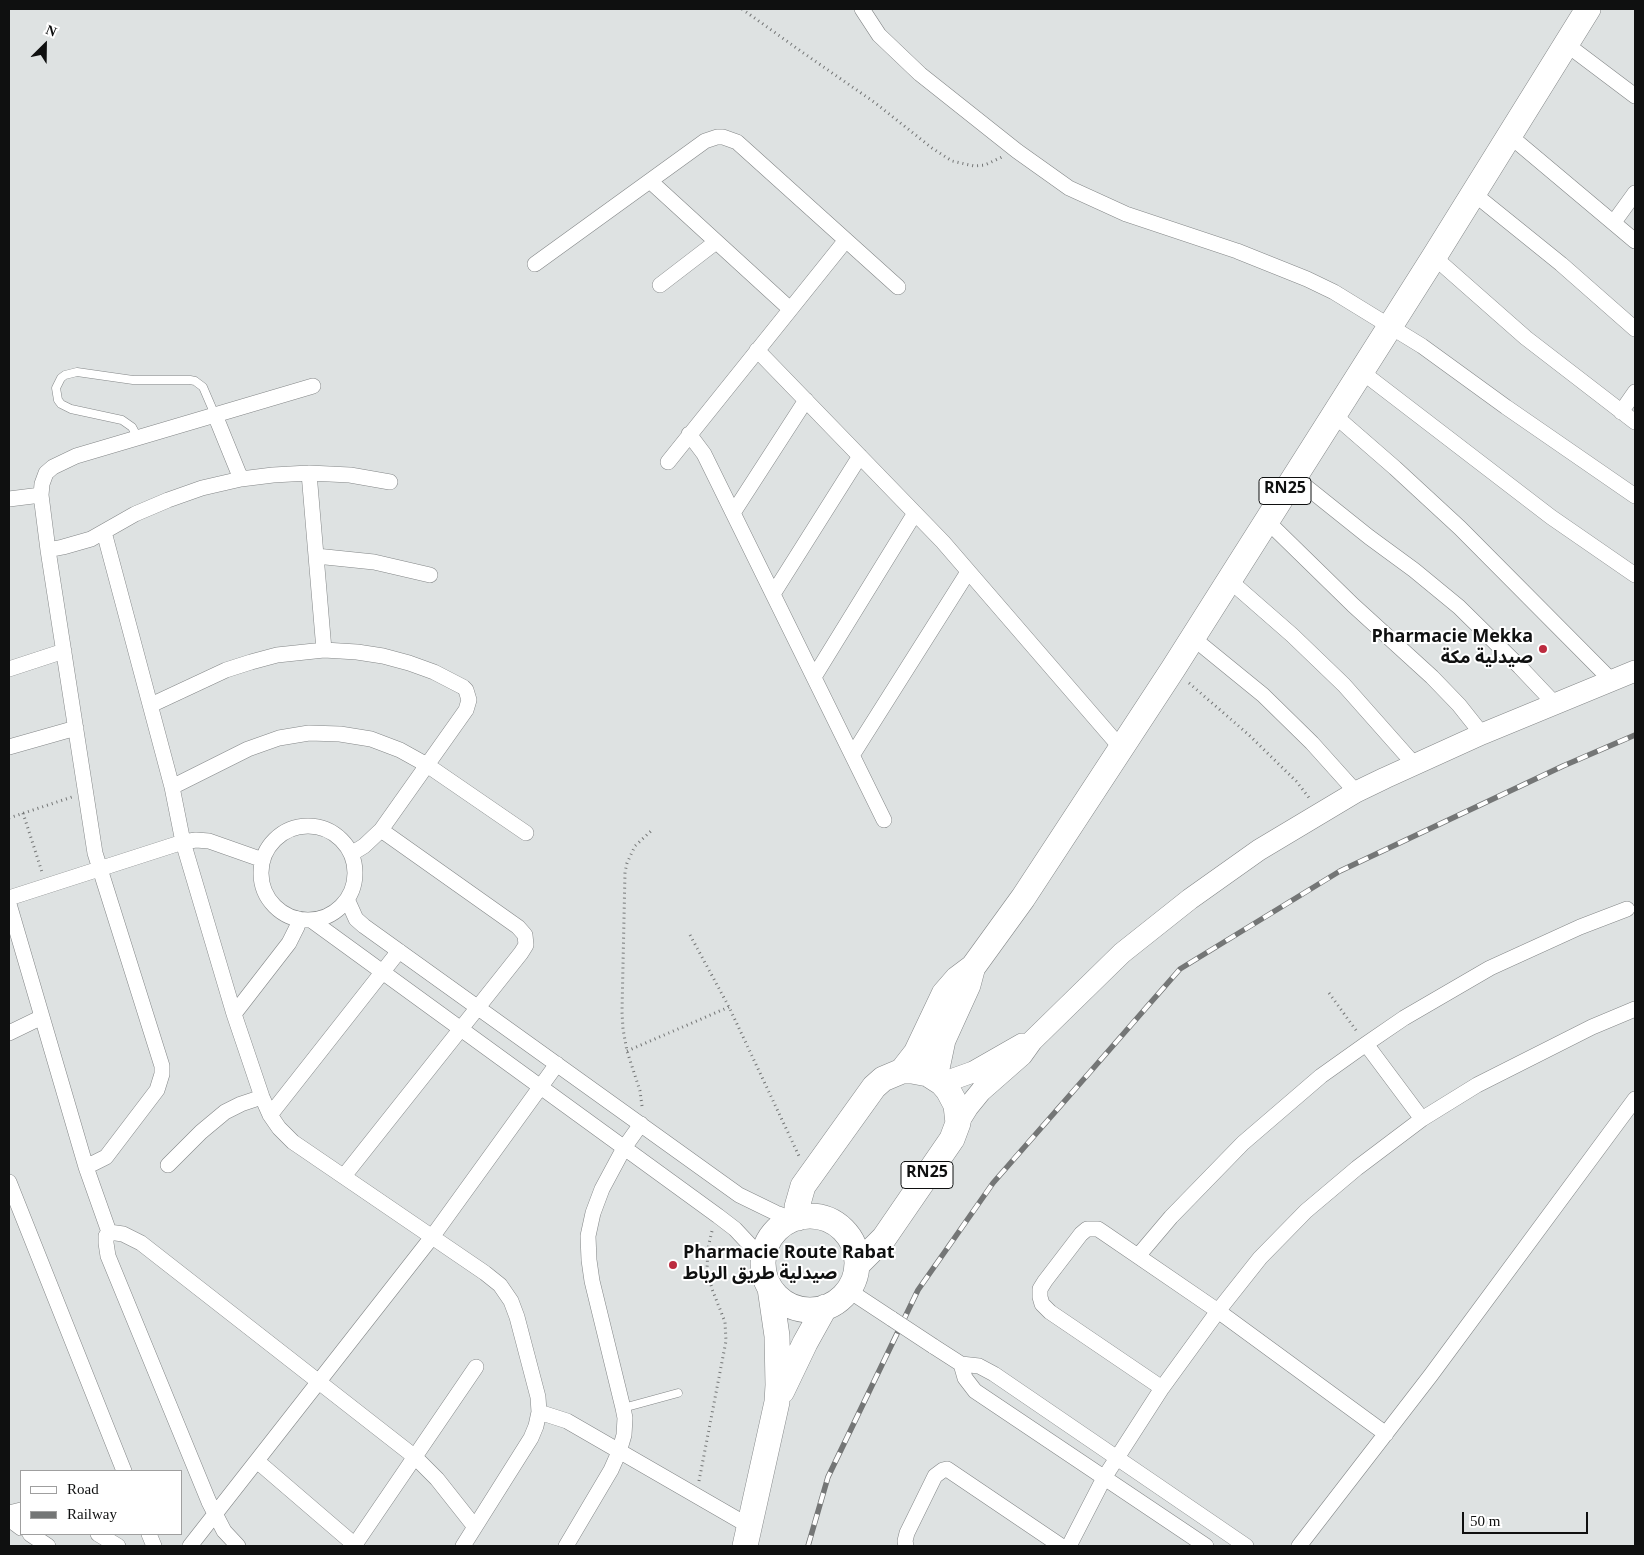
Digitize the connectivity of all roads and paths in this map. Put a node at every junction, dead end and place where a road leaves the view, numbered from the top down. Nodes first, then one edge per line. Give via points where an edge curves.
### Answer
1 (742, 9) edge
2 (862, 9) edge
3 (1588, 9) edge
4 (1566, 44) junction
5 (1635, 96) edge
6 (1510, 136) junction
7 (1017, 151) junction
8 (650, 181) junction
9 (1473, 193) junction
10 (1635, 194) edge
11 (1614, 222) junction
12 (846, 240) junction
13 (1635, 241) edge
14 (716, 242) junction
15 (1434, 257) junction
16 (536, 264) dead end
17 (660, 285) dead end
18 (898, 287) dead end
19 (790, 309) junction
20 (1390, 327) junction
21 (1635, 330) edge
22 (757, 350) junction
23 (1362, 372) junction
24 (313, 386) dead end
25 (1635, 392) edge
26 (806, 400) junction
27 (1621, 412) junction
28 (216, 415) junction
29 (1334, 415) junction
30 (1635, 422) edge
31 (689, 434) junction
32 (138, 438) junction
33 (860, 456) junction
34 (668, 462) dead end
35 (309, 473) junction
36 (1294, 477) junction
37 (241, 479) junction
38 (390, 482) dead end
39 (41, 495) junction
40 (1635, 496) edge
41 (9, 499) edge
42 (733, 513) junction
43 (915, 513) junction
44 (1267, 521) junction
45 (104, 532) junction
46 (48, 550) junction
47 (316, 556) junction
48 (968, 572) junction
49 (430, 575) dead end
50 (1635, 575) edge
51 (1229, 580) junction
52 (773, 594) junction
53 (1193, 638) junction
54 (324, 650) junction
55 (64, 651) junction
56 (9, 669) edge
57 (1173, 669) junction
58 (1635, 671) edge
59 (814, 677) junction
60 (1612, 680) junction
61 (1555, 704) junction
62 (151, 705) junction
63 (76, 728) junction
64 (1482, 734) junction
65 (9, 748) edge
66 (1122, 748) junction
67 (853, 754) junction
68 (1414, 764) junction
69 (427, 765) junction
70 (172, 787) junction
71 (1356, 792) junction
72 (85, 793) junction
73 (23, 813) junction
74 (1320, 813) junction
75 (9, 818) edge
76 (884, 820) dead end
77 (381, 830) junction
78 (652, 830) dead end
79 (526, 833) dead end
80 (183, 842) junction
81 (351, 854) junction
82 (263, 860) junction
83 (99, 868) junction
84 (47, 885) junction
85 (9, 898) edge
86 (347, 899) junction
87 (9, 904) edge
88 (1627, 909) dead end
89 (305, 920) junction
90 (690, 935) dead end
91 (15, 949) edge
92 (399, 951) junction
93 (973, 968) junction
94 (384, 973) junction
95 (1329, 992) dead end
96 (478, 1007) junction
97 (728, 1007) junction
98 (1635, 1009) edge
99 (234, 1014) junction
100 (42, 1017) junction
101 (460, 1028) junction
102 (9, 1033) edge
103 (1032, 1041) junction
104 (1366, 1044) junction
105 (627, 1051) junction
106 (557, 1064) junction
107 (902, 1072) junction
108 (939, 1081) junction
109 (540, 1087) junction
110 (262, 1097) junction
111 (1635, 1099) edge
112 (270, 1115) junction
113 (1422, 1119) junction
114 (958, 1122) junction
115 (641, 1124) junction
116 (624, 1148) junction
117 (168, 1165) dead end
118 (86, 1168) junction
119 (344, 1176) junction
120 (809, 1178) junction
121 (9, 1182) edge
122 (718, 1216) junction
123 (795, 1218) junction
124 (109, 1232) junction
125 (432, 1237) junction
126 (1138, 1256) junction
127 (763, 1262) junction
128 (857, 1264) junction
129 (770, 1288) junction
130 (848, 1290) junction
131 (825, 1307) junction
132 (1218, 1312) junction
133 (961, 1364) junction
134 (476, 1367) dead end
135 (319, 1382) junction
136 (1162, 1388) junction
137 (678, 1393) dead end
138 (777, 1402) junction
139 (623, 1408) junction
140 (539, 1412) junction
141 (1386, 1434) junction
142 (619, 1452) junction
143 (415, 1457) junction
144 (1116, 1458) junction
145 (257, 1461) junction
146 (124, 1470) edge
147 (1104, 1478) junction
148 (696, 1496) junction
149 (215, 1515) junction
150 (9, 1519) edge
151 (20, 1527) edge
152 (475, 1527) junction
153 (32, 1535) edge
154 (100, 1535) edge
155 (747, 1536) edge
156 (48, 1546) edge
157 (118, 1546) edge
158 (190, 1546) edge
159 (238, 1546) edge
160 (355, 1546) edge
161 (463, 1546) edge
162 (566, 1546) edge
163 (906, 1546) edge
164 (1062, 1546) edge
165 (1069, 1546) edge
166 (1206, 1546) edge
167 (1246, 1546) edge
168 (1299, 1546) edge

1 - 7 path via 952,161 985,165
2 - 7 street via 878,35 893,50
3 - 4 main road, RN25
4 - 5 street
4 - 6 main road, RN25
6 - 9 main road, RN25
6 - 11 street
7 - 20 street via 1087,197 1307,279
8 - 12 street via 706,141 717,137 730,139
8 - 14 street
8 - 16 street
9 - 15 main road, RN25
9 - 21 street via 1561,264
10 - 11 street
11 - 13 street
12 - 18 street
12 - 19 street
14 - 17 street
14 - 19 street
15 - 20 main road, RN25
15 - 27 street via 1526,338
19 - 22 street
20 - 23 main road, RN25
20 - 40 street via 1422,346
22 - 26 street
22 - 31 street
23 - 29 main road, RN25
23 - 50 street via 1551,517
24 - 28 street
25 - 27 street
26 - 33 street
26 - 42 street
27 - 30 street
28 - 32 street
28 - 32 lane via 206,390 200,383 190,380 133,380 77,372 61,378 56,388 61,404 122,420 132,427
28 - 37 street
29 - 36 main road, RN25
29 - 60 street via 1460,528
31 - 34 street
31 - 42 street via 704,454
32 - 39 street via 76,456 53,467 46,473
33 - 43 street
33 - 52 street
35 - 37 street
35 - 38 street via 350,475
35 - 47 street
36 - 44 main road, RN25
36 - 61 street via 1459,608
37 - 45 street via 168,500
39 - 41 street
39 - 46 street
42 - 52 street
43 - 48 street
43 - 59 street
44 - 51 main road, RN25
44 - 64 street via 1432,677
45 - 46 street via 77,544
45 - 62 street
46 - 55 street
47 - 49 street via 374,562
47 - 54 street
48 - 66 street
48 - 67 street
51 - 53 main road, RN25
51 - 68 street via 1292,634 1344,685
52 - 59 street
53 - 57 main road, RN25
53 - 71 street via 1263,695
54 - 62 street via 277,655 251,662 226,670
54 - 69 street via 383,656 434,672 463,687 468,695 468,705
55 - 56 street
55 - 63 street
57 - 66 main road, RN25
57 - 74 path via 1296,781
58 - 60 main road
59 - 67 street
60 - 61 main road
61 - 64 main road
62 - 70 street
63 - 65 street
63 - 72 street
64 - 68 main road
66 - 93 main road, RN25
67 - 76 street
68 - 71 main road
69 - 70 street via 371,739 309,733 279,738 248,749
69 - 77 street
69 - 79 street
70 - 80 street
71 - 74 main road
72 - 73 path
72 - 83 street
73 - 75 path
73 - 84 path
74 - 103 main road via 1226,872 1145,934
77 - 81 street
77 - 96 street via 523,931 524,949
78 - 105 path via 635,846 625,872 622,1012
80 - 82 street via 209,841
80 - 83 street
80 - 99 street
81 - 82 street via 332,833 319,827 305,826 291,829 278,837
81 - 86 street via 355,877
82 - 89 street via 261,873 268,897 281,911
83 - 84 street
83 - 118 street via 162,1074 157,1090 111,1152
84 - 85 street
86 - 89 street via 332,914
86 - 92 street via 356,918
87 - 91 street
88 - 104 street via 1562,934 1490,968
89 - 94 street
89 - 99 street
90 - 97 path
91 - 100 street
92 - 94 street
92 - 96 street
93 - 107 main road, RN25 via 944,994 916,1053
93 - 108 main road, RN25 via 943,1040
94 - 101 street
94 - 112 street
95 - 104 path
96 - 101 street
96 - 106 street
97 - 105 path
97 - 120 path
98 - 113 street via 1486,1080
99 - 110 street
100 - 102 street
100 - 118 street
101 - 109 street
101 - 119 street
103 - 108 main road via 1016,1046 968,1075
103 - 114 main road via 1022,1055 974,1098
104 - 113 street
104 - 126 street via 1321,1076 1243,1143
105 - 115 path via 640,1091
106 - 109 street
106 - 115 street
107 - 108 main road via 919,1072
107 - 120 main road, RN25 via 883,1079 874,1087
108 - 114 main road via 953,1097
109 - 116 street
109 - 125 street
110 - 112 street
110 - 117 street via 225,1112
111 - 141 street
112 - 119 street via 293,1142
113 - 132 street via 1306,1211 1260,1258
114 - 128 main road, RN25 via 952,1139 890,1229
115 - 116 street
115 - 123 street via 739,1194 776,1213
116 - 122 street
116 - 139 street via 602,1189 588,1236 592,1281
118 - 124 street
119 - 125 street
120 - 123 main road, RN25 via 799,1196
121 - 146 street
122 - 127 street via 740,1234
122 - 148 path via 708,1248 708,1269 725,1322 726,1342
123 - 127 main road via 774,1233 766,1246
123 - 128 main road via 824,1218 839,1226 854,1247
124 - 135 street via 123,1234 141,1243
124 - 149 street via 106,1236 108,1256
125 - 135 street
125 - 140 street via 500,1285 511,1301 535,1384
126 - 132 street
126 - 136 street via 1098,1229 1086,1230 1045,1281 1040,1297 1050,1312
127 - 129 main road
128 - 130 main road, RN25
129 - 131 main road via 785,1303 795,1307 805,1310
129 - 138 main road via 777,1336
130 - 131 main road
130 - 133 street, bridge
131 - 138 main road
132 - 136 street
132 - 141 street
133 - 144 street via 986,1369
133 - 147 street via 965,1378 975,1391
134 - 143 street
135 - 143 street
135 - 145 street
136 - 144 street
137 - 139 lane
138 - 155 main road
139 - 142 street via 624,1435
140 - 142 street via 567,1421
140 - 152 street via 531,1438
141 - 168 street
142 - 148 street
142 - 162 street
143 - 152 street
143 - 160 street
144 - 147 street
144 - 167 street
145 - 149 street
145 - 160 street
147 - 165 street
147 - 166 street
148 - 155 street
149 - 158 street
149 - 159 street
150 - 151 street
152 - 161 street
153 - 156 street
154 - 157 street
163 - 164 street via 907,1532 935,1476 947,1469

